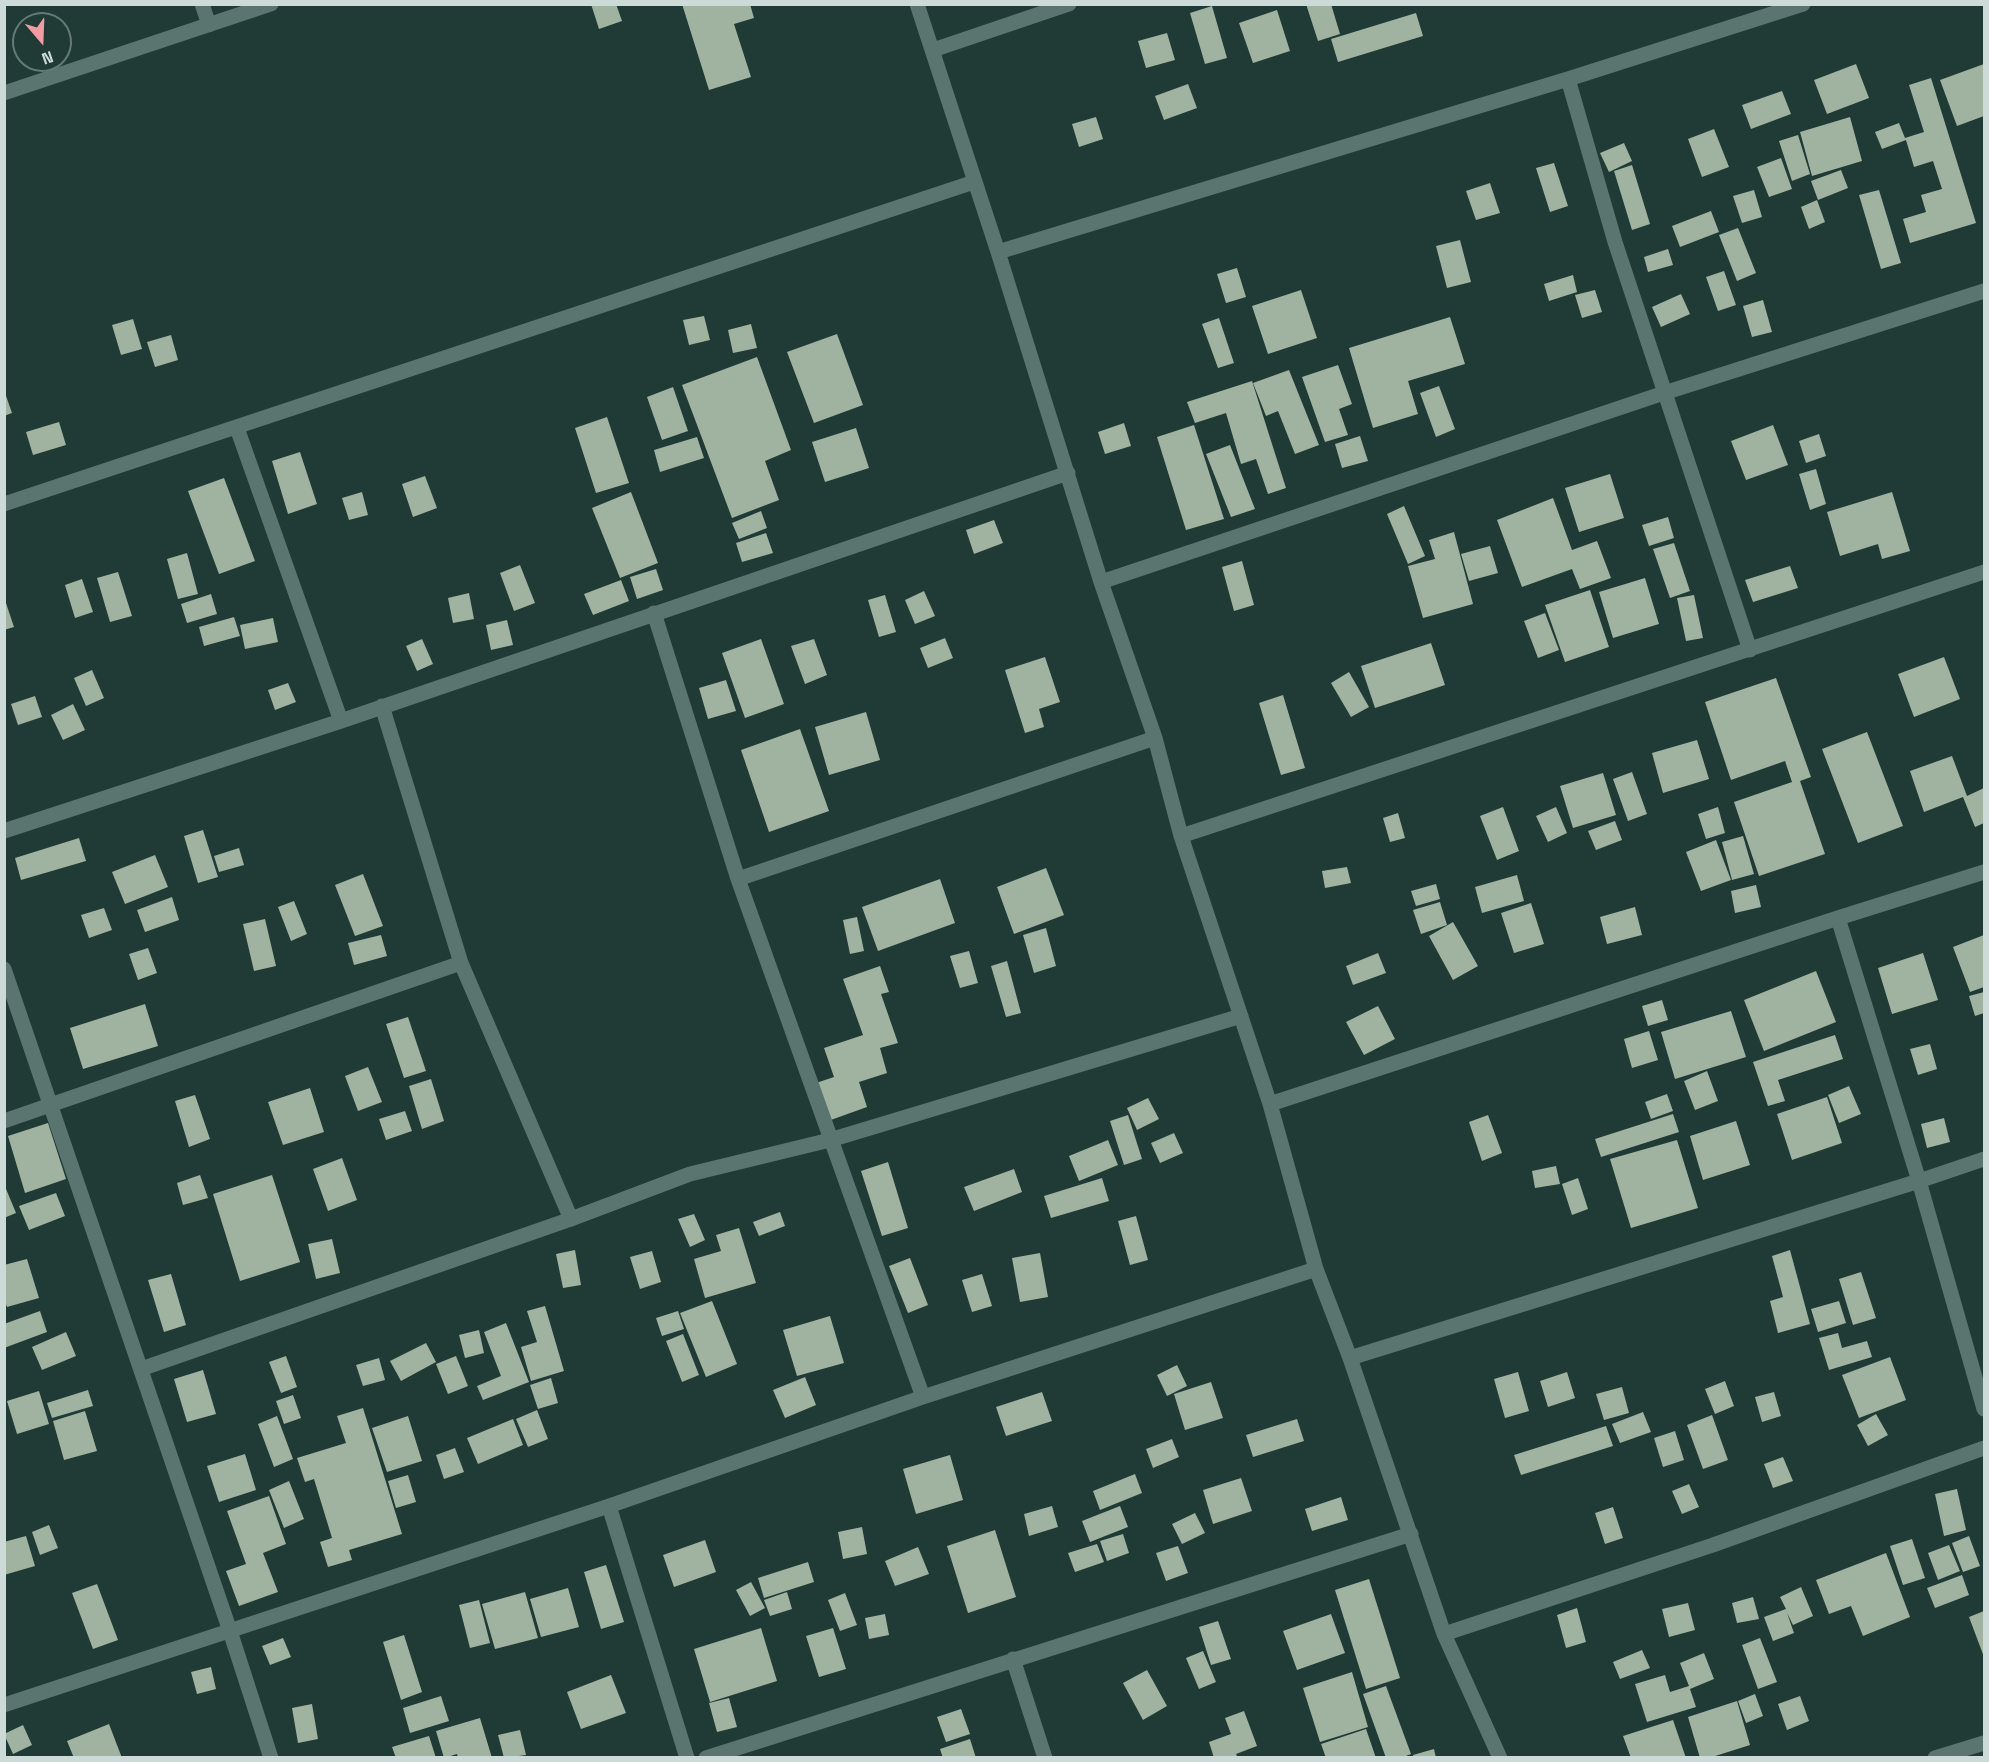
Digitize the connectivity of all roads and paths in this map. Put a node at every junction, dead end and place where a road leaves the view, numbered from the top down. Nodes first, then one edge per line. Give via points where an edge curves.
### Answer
1 (202, 4) edge
2 (271, 4) edge
3 (917, 4) edge
4 (1069, 4) edge
5 (1803, 4) edge
6 (209, 25) junction
7 (933, 50) junction
8 (1568, 80) junction
9 (4, 93) edge
10 (974, 182) junction
11 (998, 252) junction
12 (1984, 291) edge
13 (1664, 393) junction
14 (237, 428) junction
15 (1068, 474) junction
16 (4, 504) edge
17 (1984, 572) edge
18 (1101, 582) junction
19 (654, 614) junction
20 (1750, 650) junction
21 (382, 706) junction
22 (341, 721) junction
23 (1155, 738) junction
24 (4, 831) edge
25 (1181, 836) junction
26 (1984, 872) edge
27 (738, 879) junction
28 (1838, 918) junction
29 (461, 963) junction
30 (4, 969) edge
31 (1241, 1016) junction
32 (1270, 1104) junction
33 (51, 1106) junction
34 (4, 1121) edge
35 (830, 1140) junction
36 (1984, 1159) edge
37 (1919, 1181) junction
38 (571, 1219) junction
39 (1316, 1269) junction
40 (1350, 1358) junction
41 (141, 1369) junction
42 (923, 1397) junction
43 (1984, 1409) edge
44 (1984, 1448) edge
45 (609, 1506) junction
46 (1411, 1534) junction
47 (230, 1631) junction
48 (1444, 1634) junction
49 (1013, 1659) junction
50 (4, 1705) edge
51 (1984, 1743) edge
52 (271, 1758) edge
53 (687, 1758) edge
54 (706, 1758) edge
55 (1045, 1758) edge
56 (1500, 1758) edge
57 (1935, 1758) edge

1 - 6 street
2 - 6 street
3 - 7 street
4 - 7 street
5 - 8 street
6 - 9 street
7 - 10 street
8 - 11 street
8 - 13 street
10 - 11 street
10 - 14 street
11 - 15 street
12 - 13 street
13 - 18 street
13 - 20 street
14 - 16 street
14 - 22 street
15 - 18 street
15 - 19 street
17 - 20 street
18 - 23 street
19 - 21 street
19 - 27 street
20 - 25 street
21 - 22 street
21 - 29 street
22 - 24 street
23 - 25 street
23 - 27 street
25 - 31 street
26 - 28 street
27 - 35 street
28 - 32 street
28 - 37 street
29 - 33 street
29 - 38 street
30 - 33 street
31 - 32 street
31 - 35 street
32 - 39 street
33 - 34 street
33 - 41 street
35 - 38 street via 690,1174
35 - 42 street
36 - 37 street
37 - 40 street
37 - 43 street
38 - 41 street
39 - 40 street
39 - 42 street
40 - 46 street
41 - 47 street
42 - 45 street
44 - 48 street via 1713,1545
45 - 47 street
45 - 53 street
46 - 48 street
46 - 49 street
47 - 50 street
47 - 52 street
48 - 56 street
49 - 54 street
49 - 55 street
51 - 57 street

